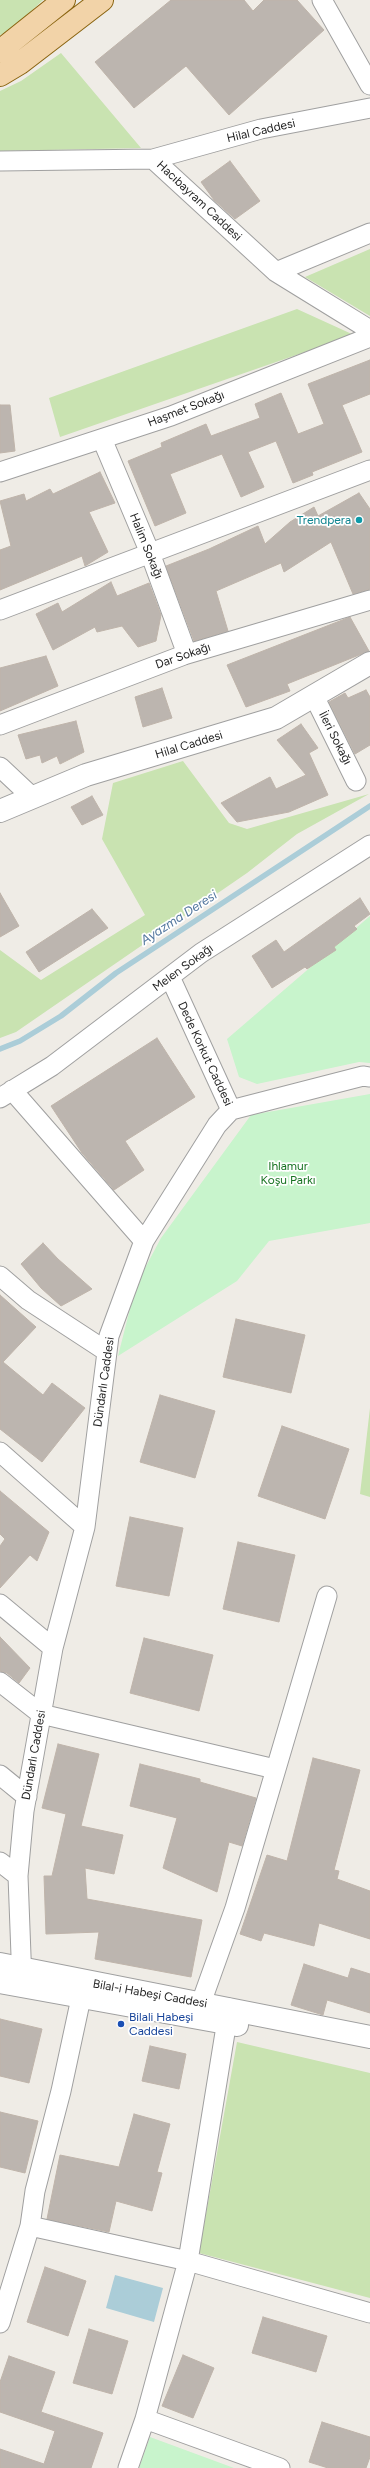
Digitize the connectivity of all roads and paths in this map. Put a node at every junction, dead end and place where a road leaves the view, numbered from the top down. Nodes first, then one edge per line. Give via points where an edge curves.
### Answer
1 (64, 0) edge
2 (102, 0) edge
3 (322, 0) edge
4 (0, 52) edge
5 (0, 75) edge
6 (370, 85) edge
7 (370, 108) edge
8 (152, 159) junction
9 (0, 161) edge
10 (370, 233) edge
11 (276, 272) junction
12 (370, 330) edge
13 (370, 337) edge
14 (102, 438) junction
15 (370, 470) edge
16 (0, 472) edge
17 (150, 553) junction
18 (370, 600) edge
19 (0, 610) edge
20 (184, 654) junction
21 (370, 663) edge
22 (314, 696) junction
23 (0, 725) edge
24 (0, 767) edge
25 (356, 780) dead end
26 (32, 797) junction
27 (0, 811) edge
28 (370, 845) edge
29 (170, 977) junction
30 (370, 1077) edge
31 (6, 1094) edge
32 (231, 1110) junction
33 (144, 1242) junction
34 (0, 1276) edge
35 (106, 1351) junction
36 (0, 1452) edge
37 (85, 1527) junction
38 (326, 1596) dead end
39 (0, 1604) edge
40 (53, 1648) junction
41 (0, 1682) edge
42 (41, 1714) junction
43 (275, 1769) junction
44 (0, 1775) edge
45 (27, 1796) junction
46 (0, 1862) edge
47 (18, 1876) junction
48 (0, 1964) edge
49 (22, 1977) junction
50 (0, 1982) edge
51 (85, 1990) junction
52 (201, 2003) junction
53 (227, 2016) junction
54 (370, 2038) edge
55 (370, 2052) edge
56 (30, 2226) junction
57 (188, 2261) junction
58 (370, 2313) edge
59 (0, 2323) edge
60 (145, 2418) junction
61 (128, 2468) edge
62 (280, 2468) edge

1 - 4 main road
2 - 5 main road via 20,64
3 - 6 street
7 - 8 street, Hilal Caddesi via 261,129
8 - 9 street, Hacıbayram Caddesi
8 - 11 street, Hacıbayram Caddesi
10 - 11 street
11 - 12 street, Hacıbayram Caddesi
13 - 14 street, Haşmet Sokağı via 171,416
14 - 16 street, Haşmet Sokağı
14 - 17 street, Halim Sokağı
15 - 17 street
17 - 19 street
17 - 20 street, Halim Sokağı via 184,646
18 - 20 street, Dar Sokağı
20 - 23 street, Dar Sokağı
21 - 22 street, Hilal Caddesi
22 - 25 street, İleri Sokağı
22 - 26 street, Hilal Caddesi via 276,718 86,775
24 - 26 street
26 - 27 street, Hilal Caddesi
28 - 29 street, Melen Sokağı via 201,953
29 - 31 street, Melen Sokağı via 52,1066
29 - 32 street, Dede Korkut Caddesi
30 - 32 street, Dede Korkut Caddesi via 363,1076
31 - 33 street
32 - 33 street, Dündarlı Caddesi via 217,1125
33 - 35 street, Dündarlı Caddesi via 109,1336
34 - 35 street via 28,1300
35 - 37 street, Dündarlı Caddesi
36 - 37 street
37 - 40 street, Dündarlı Caddesi
38 - 43 street
39 - 40 street
40 - 42 street, Dündarlı Caddesi
41 - 42 street
42 - 43 street
42 - 45 street, Dündarlı Caddesi
43 - 52 street via 235,1908
44 - 45 street
45 - 47 street, Dündarlı Caddesi
46 - 47 street
47 - 49 street, Dündarlı Caddesi
48 - 49 street, Bilal-i Habeşi Caddesi
49 - 50 street, Bilal-i Habeşi Caddesi
49 - 51 street, Bilal-i Habeşi Caddesi
51 - 52 street, Bilal-i Habeşi Caddesi
51 - 53 street, Bilal-i Habeşi Caddesi
51 - 56 street via 35,2191
52 - 53 street, Bilal-i Habeşi Caddesi
53 - 54 street, Bilal-i Habeşi Caddesi
53 - 55 street, Bilal-i Habeşi Caddesi
53 - 57 street
56 - 57 street
56 - 59 street
57 - 58 street
57 - 60 street
60 - 61 street
60 - 62 street

